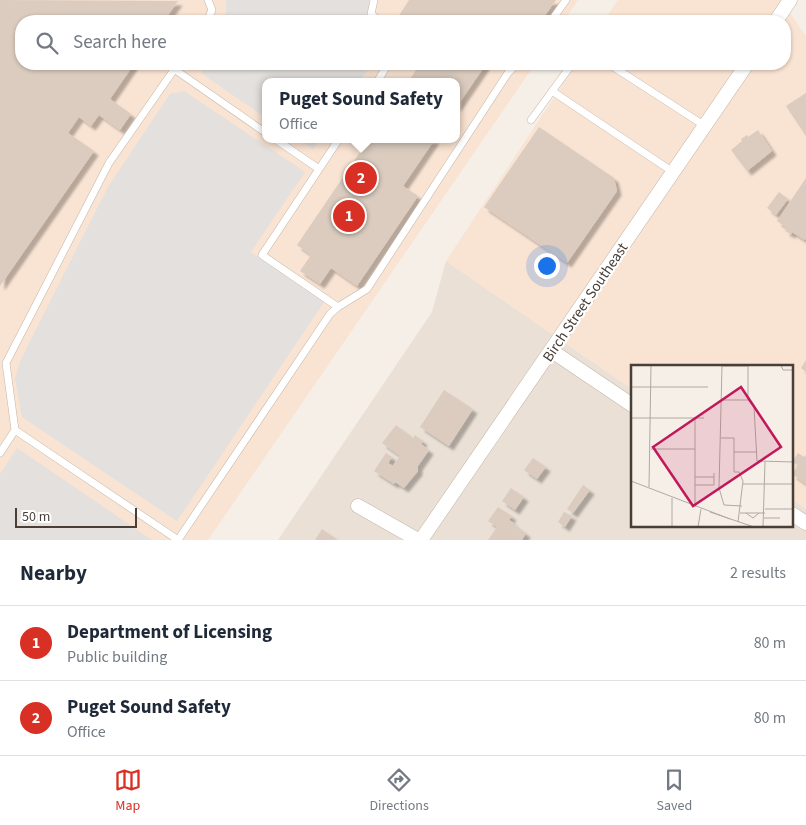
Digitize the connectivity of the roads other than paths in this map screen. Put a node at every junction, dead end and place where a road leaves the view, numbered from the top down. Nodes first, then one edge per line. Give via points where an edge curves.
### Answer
1 (208, 0) edge
2 (374, 0) edge
3 (566, 0) edge
4 (790, 0) edge
5 (210, 15) edge
6 (372, 15) edge
7 (555, 15) edge
8 (780, 15) edge
9 (174, 70) edge
10 (180, 70) edge
11 (511, 70) edge
12 (568, 70) edge
13 (618, 70) edge
14 (743, 70) edge
15 (552, 91) junction
16 (531, 120) dead end
17 (705, 126) junction
18 (262, 130) edge
19 (282, 143) edge
20 (336, 143) edge
21 (319, 169) junction
22 (673, 172) junction
23 (338, 307) junction
24 (552, 350) junction
25 (631, 404) edge
26 (15, 430) junction
27 (0, 453) edge
28 (358, 506) dead end
29 (794, 515) edge
30 (806, 523) edge
31 (178, 540) edge
32 (419, 540) edge

1 - 5 lane via 212,10
2 - 6 lane
3 - 7 lane
4 - 8 street
9 - 26 lane via 109,163 6,362
10 - 18 lane
11 - 23 lane via 367,290
12 - 15 lane
13 - 17 lane
14 - 17 street, Birch Street Southeast
15 - 16 lane
15 - 22 lane
17 - 22 street, Birch Street Southeast
19 - 21 lane
20 - 21 lane
21 - 23 lane via 262,254
22 - 24 street, Birch Street Southeast
23 - 31 lane
24 - 25 street
24 - 32 street, Birch Street Southeast
26 - 27 lane
26 - 31 lane
28 - 32 street
29 - 30 street

